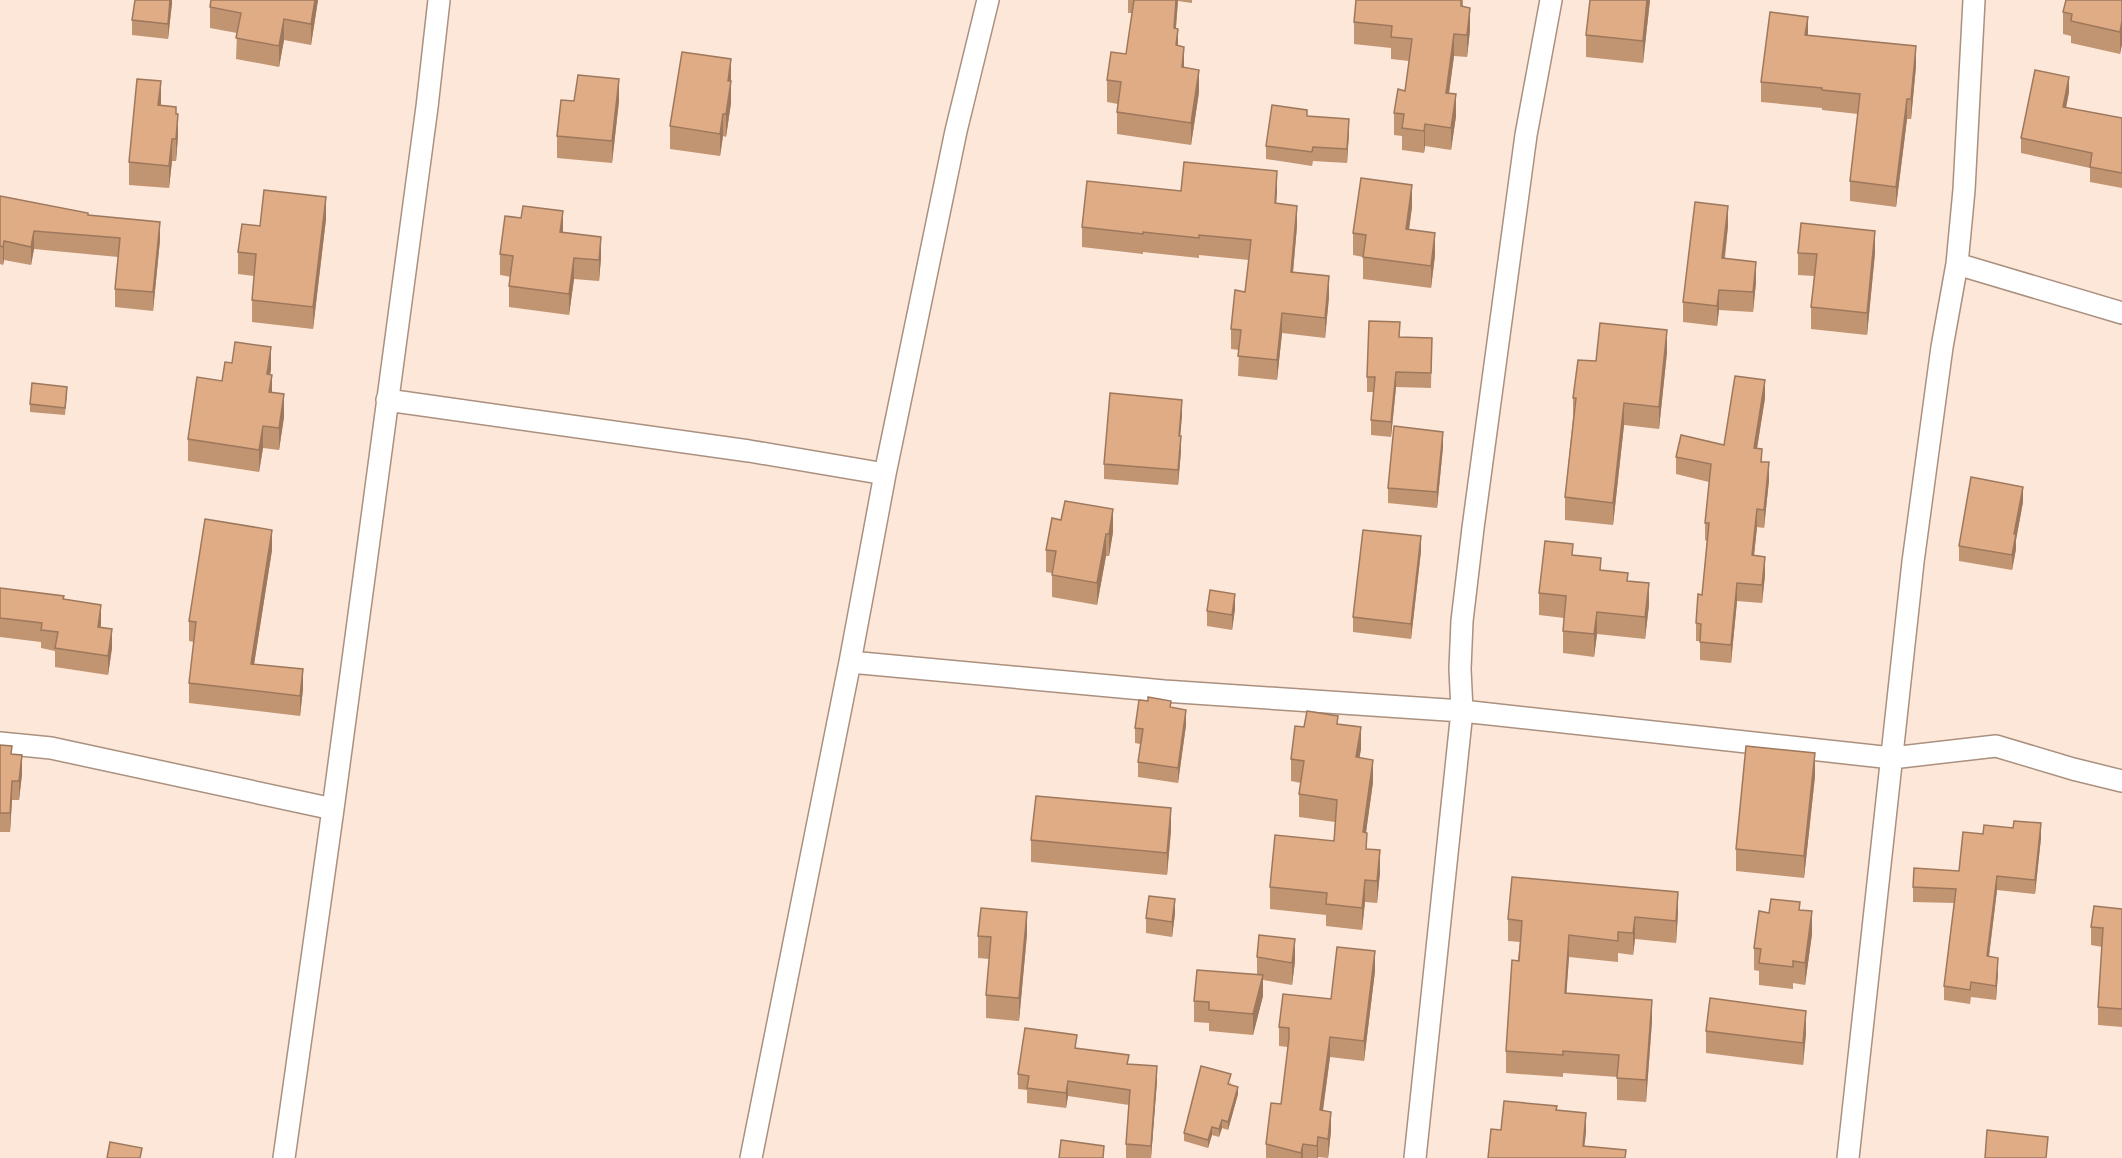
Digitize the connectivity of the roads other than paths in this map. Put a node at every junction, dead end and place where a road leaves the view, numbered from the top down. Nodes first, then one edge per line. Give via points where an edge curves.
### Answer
1 (440, 0) edge
2 (988, 0) edge
3 (1551, 0) edge
4 (1974, 0) edge
5 (1957, 264) junction
6 (2122, 313) edge
7 (387, 400) junction
8 (885, 474) junction
9 (850, 662) junction
10 (1462, 711) junction
11 (0, 743) edge
12 (1892, 758) junction
13 (2122, 781) edge
14 (333, 809) junction
15 (284, 1158) edge
16 (751, 1158) edge
17 (1415, 1158) edge
18 (1848, 1158) edge

1 - 7 street
2 - 8 street via 956,131
3 - 10 street via 1526,135 1473,528 1462,621
4 - 5 street
5 - 6 street
5 - 12 street via 1915,551
7 - 8 street
7 - 14 street
8 - 9 street
9 - 10 street via 1164,692
9 - 16 street
10 - 12 street
10 - 17 street
11 - 14 street via 51,748
12 - 13 street via 1996,746
12 - 18 street
14 - 15 street

